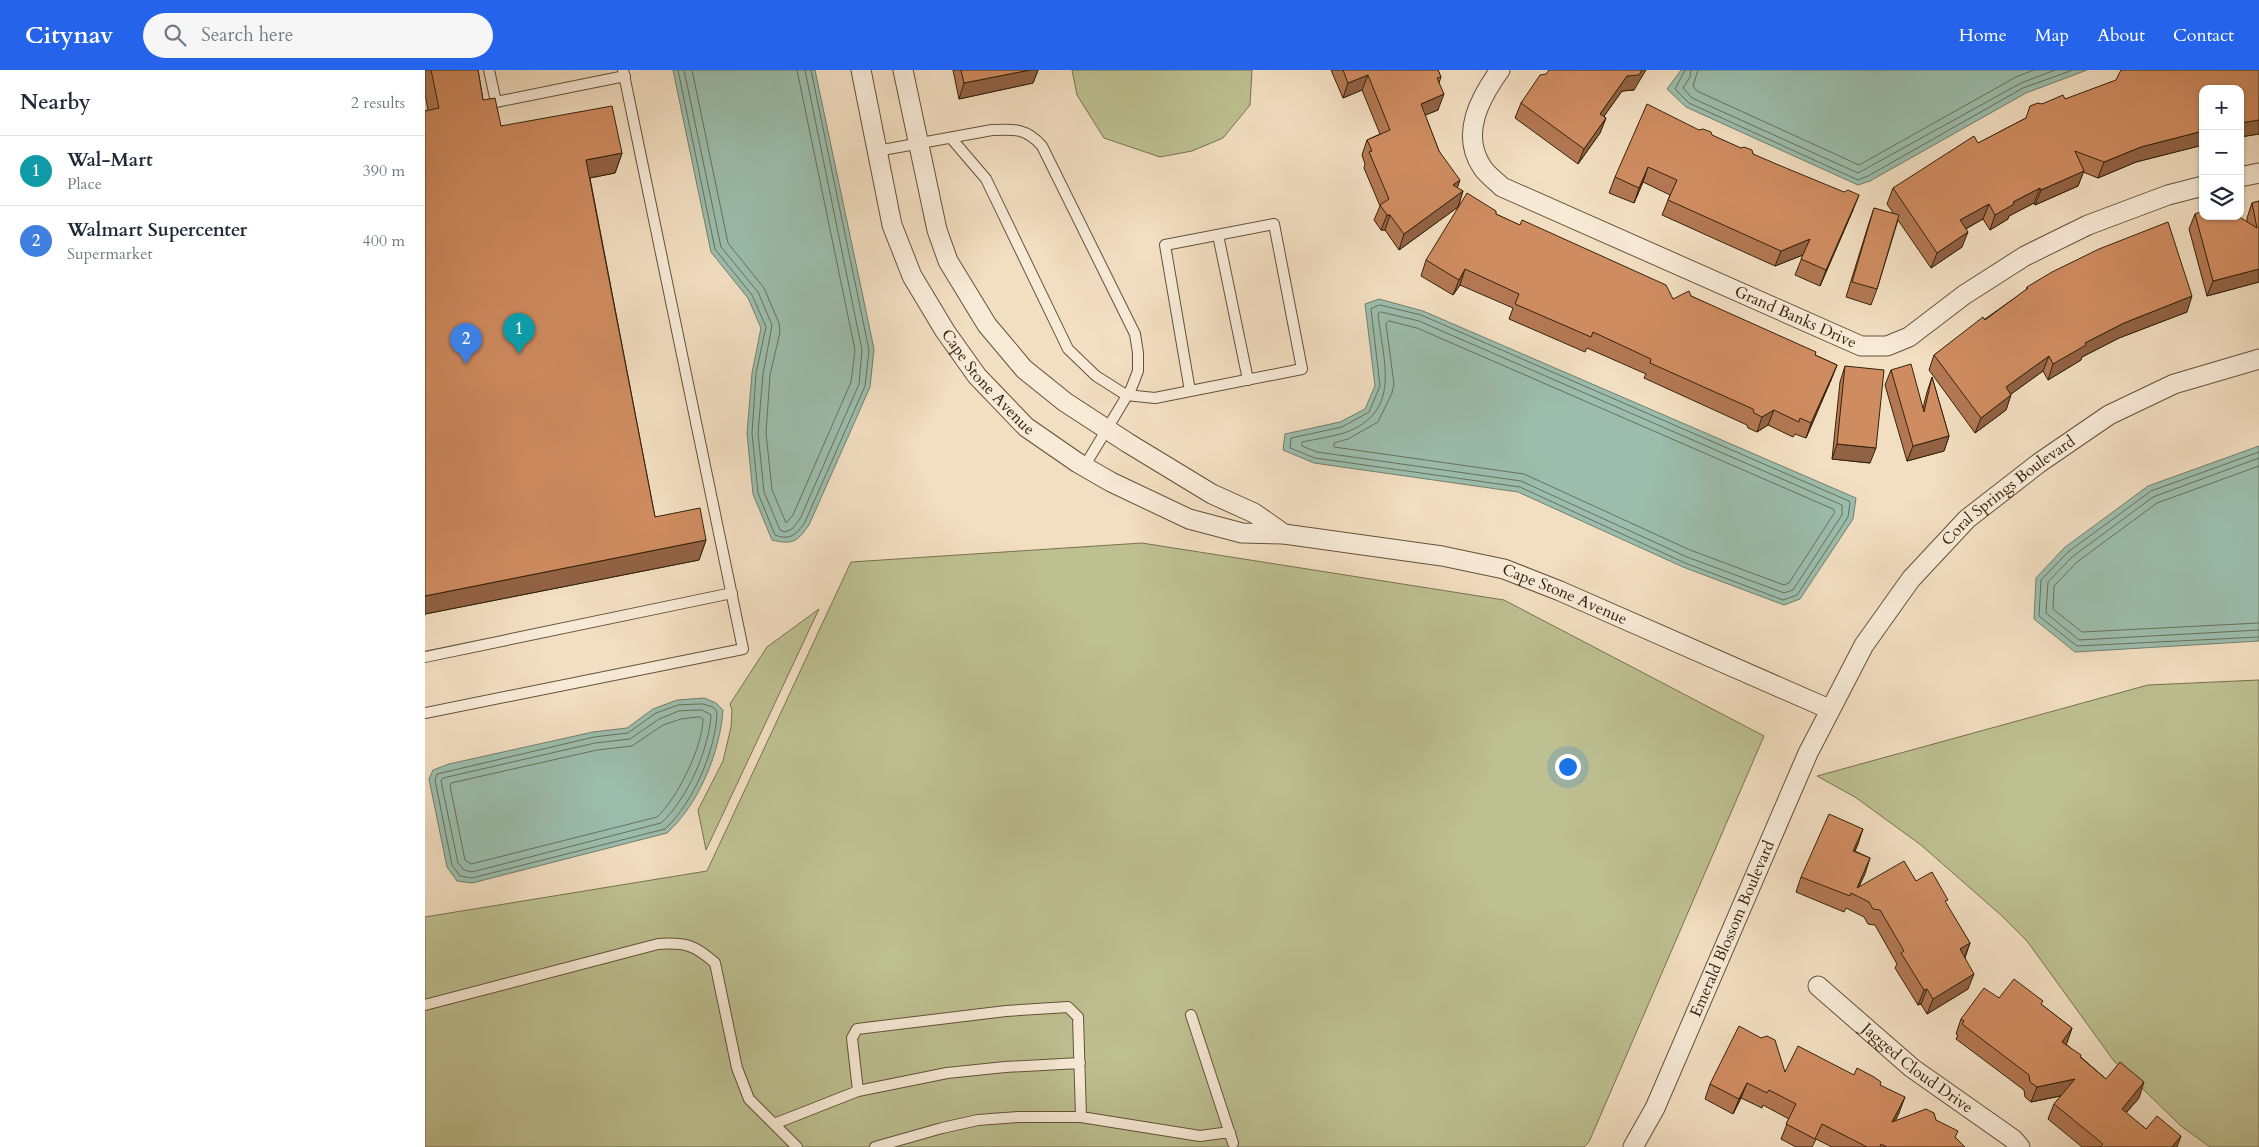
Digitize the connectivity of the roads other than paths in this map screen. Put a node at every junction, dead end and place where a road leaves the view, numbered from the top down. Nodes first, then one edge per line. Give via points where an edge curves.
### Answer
1 (489, 70) edge
2 (861, 70) edge
3 (903, 70) edge
4 (1500, 70) edge
5 (624, 73) edge
6 (951, 138) junction
7 (918, 144) junction
8 (877, 151) junction
9 (2259, 173) edge
10 (2244, 176) edge
11 (2199, 187) edge
12 (1218, 235) junction
13 (2259, 359) edge
14 (1248, 380) junction
15 (1189, 391) junction
16 (1127, 396) junction
17 (1106, 429) junction
18 (1084, 467) junction
19 (1284, 534) junction
20 (732, 593) junction
21 (425, 657) edge
22 (1829, 709) junction
23 (425, 713) edge
24 (1818, 986) dead end
25 (425, 1006) edge
26 (1191, 1015) dead end
27 (1080, 1063) junction
28 (858, 1091) junction
29 (1081, 1117) junction
30 (774, 1124) junction
31 (1230, 1132) junction
32 (1233, 1146) edge
33 (797, 1147) edge
34 (875, 1147) edge
35 (1633, 1147) edge
36 (2019, 1147) edge

1 - 5 lane via 496,102
2 - 8 street, Cape Stone Avenue
3 - 7 street, Cape Stone Avenue
4 - 11 street, Grand Banks Drive via 1484,92 1474,118 1473,143 1482,167 1502,187 1861,346 1887,346 1909,337 1964,295 2025,256 2088,225
5 - 20 lane
6 - 7 lane
6 - 16 lane via 986,179 1068,349 1096,376
6 - 16 lane via 1010,129 1028,134 1042,146 1135,334 1137,371
7 - 8 lane
7 - 17 street, Cape Stone Avenue via 937,230 948,261 987,325 1024,369
8 - 18 street, Cape Stone Avenue via 891,225 913,276 945,331 977,376 1026,427
9 - 10 street
12 - 14 lane
12 - 14 lane via 1274,224 1301,369
12 - 15 lane via 1165,245
13 - 22 street, Coral Springs Boulevard via 2174,384 2109,415 1967,518 1911,579 1864,645
14 - 15 lane
15 - 16 lane via 1155,398
16 - 17 lane
17 - 18 lane
17 - 19 street, Cape Stone Avenue via 1213,494 1254,513
18 - 19 street, Cape Stone Avenue via 1189,519 1242,533
19 - 22 street, Cape Stone Avenue via 1442,556 1504,569
20 - 21 lane
20 - 23 lane via 743,649
22 - 35 street, Emerald Blossom Boulevard via 1807,753 1655,1108
24 - 36 street, Jagged Cloud Drive via 1912,1068 2013,1139
25 - 30 lane via 658,944 680,943 702,952 715,963 737,1068 749,1099
26 - 31 lane
27 - 28 lane via 947,1073
27 - 28 lane via 1078,1017 1069,1007 1006,1011 857,1029 852,1038
27 - 29 lane
28 - 30 lane
29 - 31 lane via 1200,1136
29 - 34 lane via 978,1120
30 - 33 lane
31 - 32 lane

